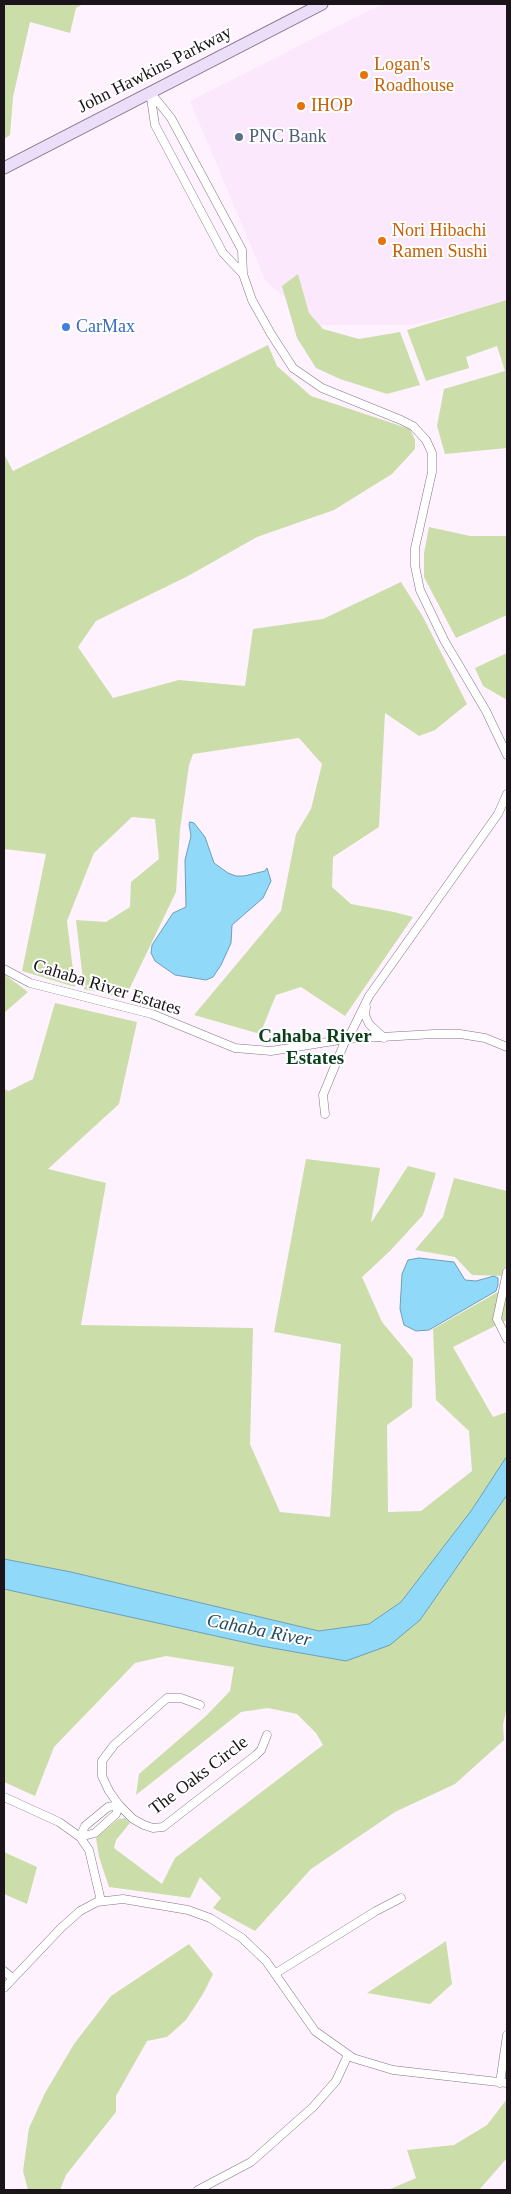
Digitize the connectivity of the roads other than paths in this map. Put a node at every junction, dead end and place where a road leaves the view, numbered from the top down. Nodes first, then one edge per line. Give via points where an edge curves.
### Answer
1 (322, 4) edge
2 (150, 92) junction
3 (4, 168) edge
4 (243, 274) junction
5 (507, 755) edge
6 (507, 794) edge
7 (4, 968) edge
8 (366, 1006) junction
9 (384, 1038) junction
10 (347, 1039) junction
11 (507, 1047) edge
12 (325, 1114) dead end
13 (507, 1272) edge
14 (507, 1338) edge
15 (200, 1705) dead end
16 (267, 1735) dead end
17 (4, 1797) edge
18 (119, 1806) junction
19 (80, 1837) junction
20 (401, 1898) dead end
21 (101, 1901) junction
22 (4, 1971) edge
23 (276, 1973) junction
24 (12, 1978) junction
25 (4, 1988) edge
26 (507, 2036) edge
27 (348, 2055) junction
28 (504, 2083) edge
29 (198, 2190) edge

1 - 2 main road, John Hawkins Parkway
2 - 3 main road, John Hawkins Parkway
2 - 4 street via 156,125 223,253
2 - 4 street via 171,118 242,250
4 - 5 street via 252,300 293,368 322,388 413,426 426,440 432,453 432,472 415,548 420,590
6 - 8 street via 498,814 374,988
7 - 10 street, Cahaba River Estates via 30,982 152,1014 235,1048 271,1051
8 - 9 street via 369,1024
8 - 10 street
9 - 10 street, Cahaba River Estates
9 - 11 street, Cahaba River Estates via 460,1034 484,1038
10 - 12 street via 323,1095
13 - 14 street via 497,1319
15 - 18 street, The Oaks Circle via 180,1698 167,1698 106,1754 102,1761 102,1776
16 - 18 street, The Oaks Circle via 256,1755 163,1827 144,1825
17 - 19 street via 59,1822
18 - 19 street, The Oaks Circle via 116,1814 95,1833
18 - 19 street via 108,1807 85,1826
19 - 21 street via 89,1850
20 - 23 street
21 - 23 street via 136,1901 188,1910 210,1918 242,1938
21 - 24 street via 75,1916
22 - 24 street
23 - 27 street via 315,2031
24 - 25 street
26 - 28 street
27 - 28 street via 393,2070
27 - 29 street via 336,2081 313,2107 251,2162

